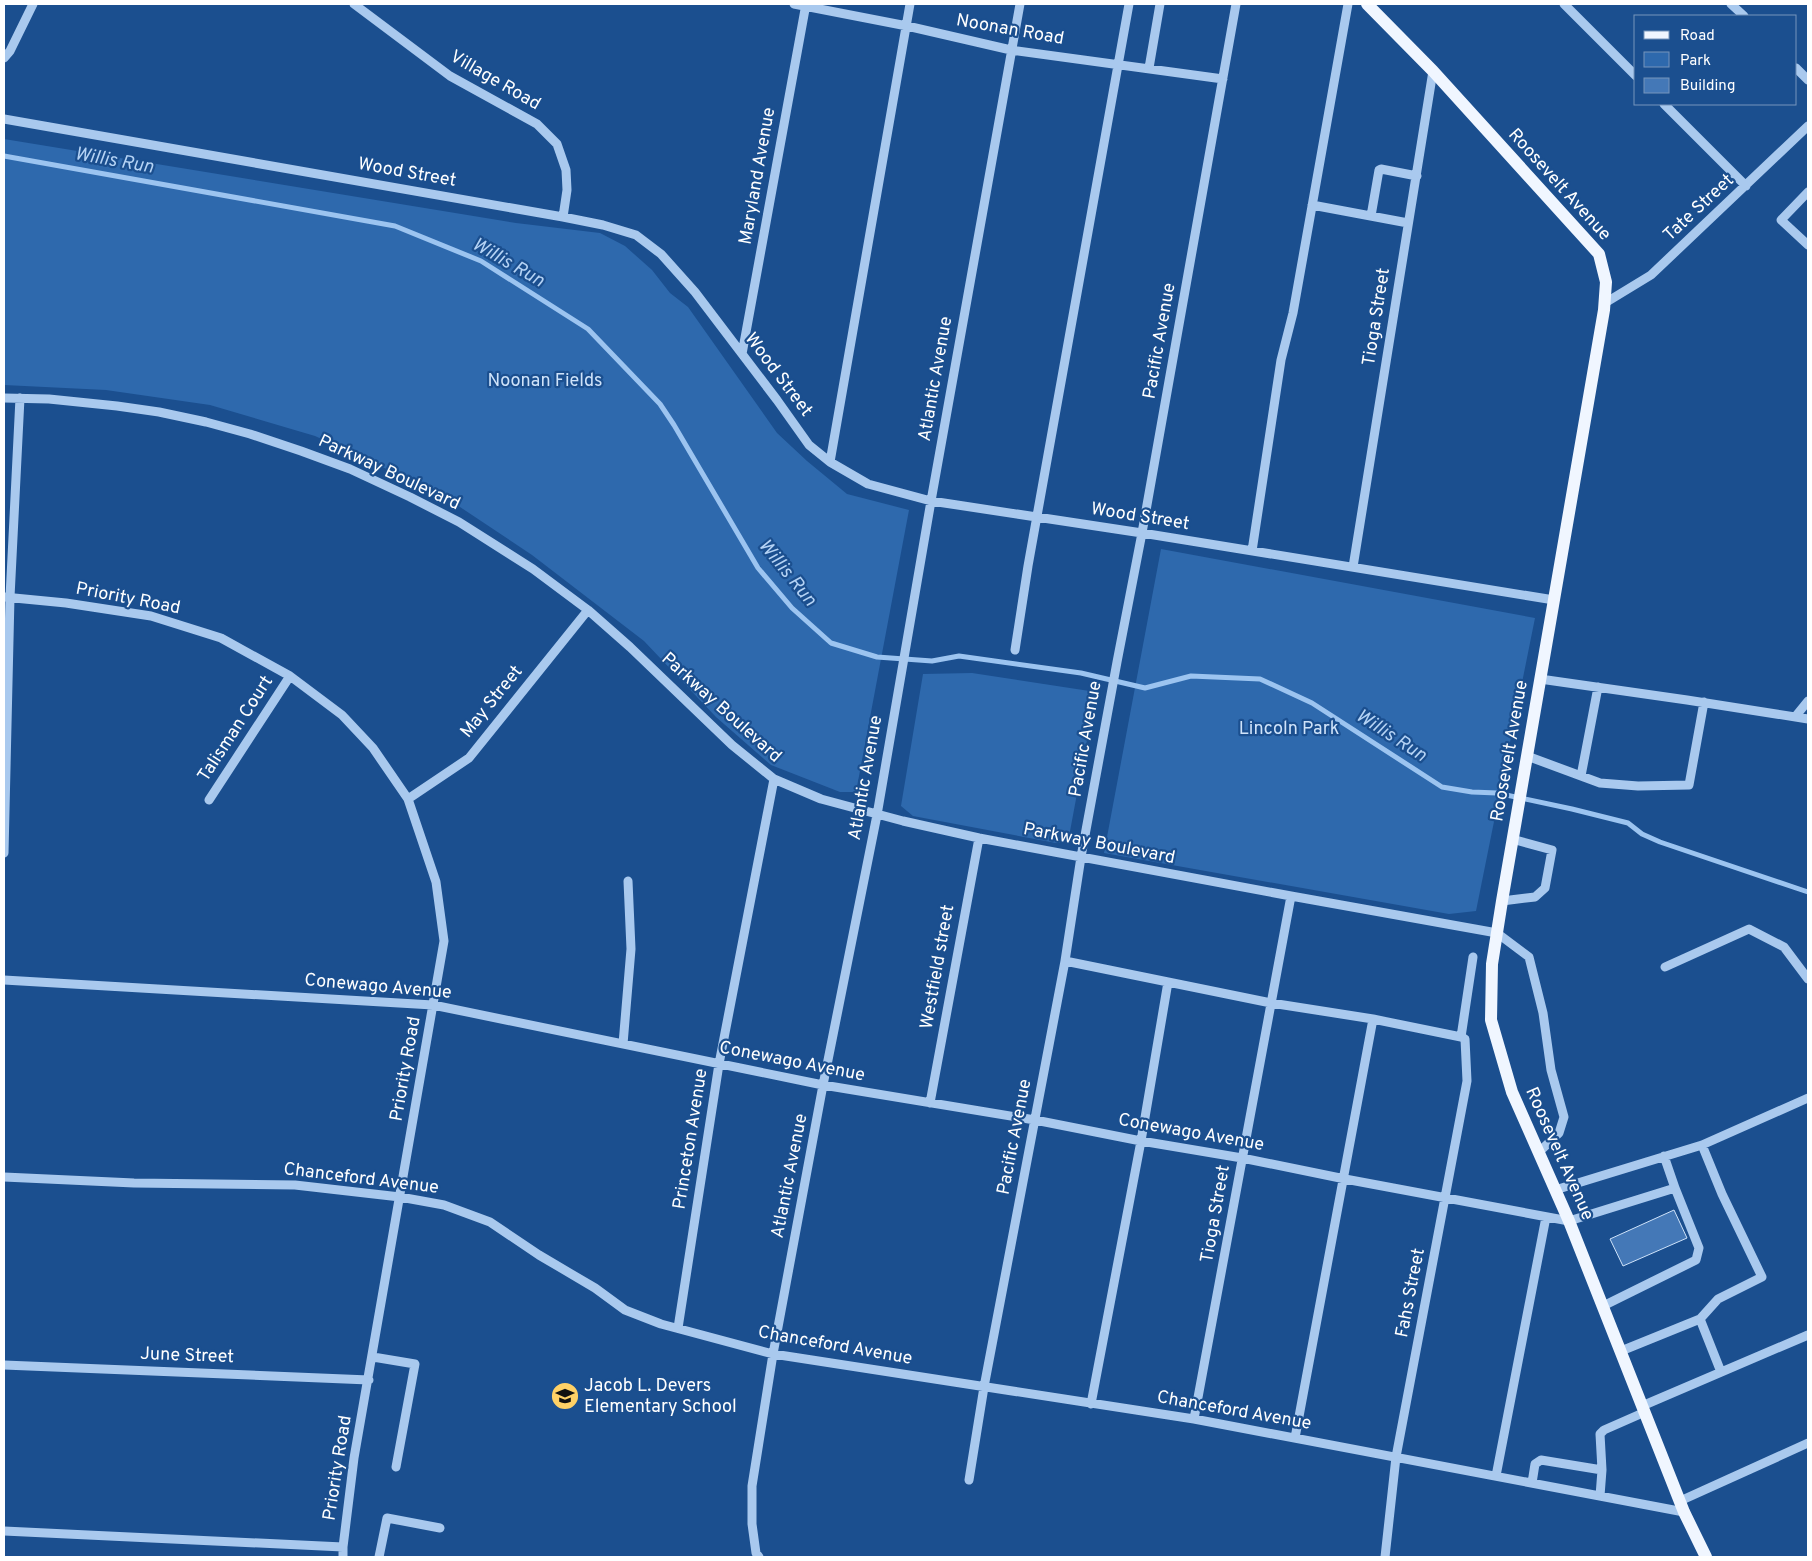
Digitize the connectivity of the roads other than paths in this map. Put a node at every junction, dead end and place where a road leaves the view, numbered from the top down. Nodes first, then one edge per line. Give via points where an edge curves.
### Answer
1 (33, 4) edge
2 (354, 4) edge
3 (794, 4) edge
4 (910, 4) edge
5 (1020, 4) edge
6 (1129, 4) edge
7 (1160, 4) edge
8 (1236, 4) edge
9 (1348, 4) edge
10 (1368, 4) edge
11 (1564, 4) edge
12 (1732, 4) edge
13 (805, 5) edge
14 (1743, 15) edge
15 (907, 26) junction
16 (1012, 50) junction
17 (4, 58) edge
18 (1119, 64) junction
19 (1148, 68) junction
20 (1797, 69) edge
21 (1433, 72) junction
22 (1634, 74) edge
23 (1223, 79) junction
24 (1808, 80) edge
25 (1665, 105) edge
26 (4, 119) edge
27 (1808, 126) edge
28 (1417, 176) junction
29 (1746, 186) junction
30 (1808, 192) edge
31 (1312, 205) junction
32 (1371, 216) junction
33 (563, 217) junction
34 (1408, 223) junction
35 (1808, 245) edge
36 (1605, 303) junction
37 (742, 354) junction
38 (4, 398) edge
39 (20, 398) junction
40 (830, 462) junction
41 (931, 501) junction
42 (1037, 517) junction
43 (1142, 533) junction
44 (1252, 551) junction
45 (1353, 567) junction
46 (7, 597) edge
47 (1554, 600) junction
48 (588, 610) junction
49 (1014, 650) dead end
50 (290, 676) junction
51 (1540, 679) junction
52 (1598, 687) junction
53 (1704, 702) junction
54 (1808, 702) edge
55 (1795, 717) junction
56 (1808, 719) edge
57 (1527, 756) junction
58 (1581, 776) junction
59 (774, 779) junction
60 (408, 799) junction
61 (209, 800) dead end
62 (877, 815) junction
63 (979, 838) junction
64 (1512, 839) junction
65 (4, 853) edge
66 (1081, 857) junction
67 (628, 881) dead end
68 (1291, 896) junction
69 (1502, 901) junction
70 (1497, 933) junction
71 (1473, 957) dead end
72 (1065, 961) junction
73 (1665, 967) dead end
74 (1808, 979) edge
75 (4, 980) edge
76 (1168, 982) junction
77 (1271, 1003) junction
78 (433, 1005) junction
79 (1373, 1020) junction
80 (1461, 1037) junction
81 (623, 1044) junction
82 (719, 1064) junction
83 (823, 1085) junction
84 (1808, 1098) edge
85 (930, 1103) junction
86 (1034, 1120) junction
87 (1141, 1141) junction
88 (1702, 1145) junction
89 (1538, 1152) junction
90 (1664, 1156) junction
91 (1242, 1158) junction
92 (4, 1177) edge
93 (1345, 1180) junction
94 (1675, 1188) junction
95 (1555, 1190) junction
96 (400, 1197) junction
97 (1446, 1198) junction
98 (1546, 1217) junction
99 (1569, 1221) junction
100 (1603, 1306) junction
101 (1700, 1319) junction
102 (678, 1328) junction
103 (1808, 1335) edge
104 (1621, 1351) junction
105 (773, 1354) junction
106 (373, 1357) junction
107 (4, 1365) edge
108 (1721, 1372) junction
109 (369, 1380) junction
110 (984, 1388) junction
111 (1091, 1404) junction
112 (1643, 1409) junction
113 (1194, 1419) junction
114 (1295, 1438) junction
115 (1808, 1443) edge
116 (1396, 1457) junction
117 (396, 1467) dead end
118 (1602, 1470) junction
119 (1496, 1476) junction
120 (969, 1480) dead end
121 (1532, 1483) junction
122 (1600, 1496) junction
123 (1682, 1506) junction
124 (440, 1528) dead end
125 (4, 1531) edge
126 (343, 1547) junction
127 (343, 1557) edge
128 (379, 1557) edge
129 (759, 1557) edge
130 (1385, 1557) edge
131 (1706, 1557) edge

1 - 17 street
2 - 33 street, Village Road via 450,76 537,124 557,144 566,170
3 - 13 street, Noonan Road
4 - 15 street
5 - 16 street, Atlantic Avenue
6 - 18 street
7 - 19 street
8 - 23 street, Pacific Avenue
9 - 31 street
10 - 21 main road, Roosevelt Avenue
11 - 22 street
12 - 14 street
13 - 15 street, Noonan Road
13 - 37 street, Maryland Avenue
15 - 16 street, Noonan Road
15 - 40 street
16 - 18 street, Noonan Road
16 - 41 street, Atlantic Avenue
18 - 19 street, Noonan Road
18 - 42 street
19 - 23 street, Noonan Road
20 - 24 street
21 - 28 street, Tioga Street
21 - 36 main road, Roosevelt Avenue via 1599,254 1606,282
23 - 43 street, Pacific Avenue
25 - 29 street
26 - 33 street, Wood Street
27 - 29 street, Tate Street
28 - 32 street via 1379,170
28 - 34 street, Tioga Street
29 - 36 street, Tate Street via 1652,275
30 - 35 street via 1781,220
31 - 32 street
31 - 44 street via 1282,360
32 - 34 street
33 - 37 street, Wood Street via 636,235 661,254 695,292
34 - 45 street, Tioga Street
36 - 47 main road, Roosevelt Avenue
37 - 40 street, Wood Street via 809,445
38 - 39 street, Parkway Boulevard
39 - 46 street
39 - 48 street, Parkway Boulevard via 169,414 250,434 350,469 410,496 496,544
40 - 41 street, Wood Street via 868,484
41 - 42 street, Wood Street
41 - 62 street, Atlantic Avenue
42 - 43 street, Wood Street
42 - 49 street
43 - 44 street, Wood Street
43 - 66 street, Pacific Avenue
44 - 45 street, Wood Street
45 - 47 street, Wood Street
46 - 50 street, Priority Road via 151,616 221,638
46 - 65 street
47 - 51 main road, Roosevelt Avenue
48 - 59 street, Parkway Boulevard
48 - 60 street, May Street via 469,758
50 - 60 street, Priority Road via 342,715 374,748
50 - 61 street, Talisman Court
51 - 52 street
51 - 57 main road, Roosevelt Avenue
52 - 53 street
52 - 58 street
53 - 55 street
53 - 58 street via 1689,785 1600,783
54 - 55 street
55 - 56 street
57 - 58 street
57 - 64 main road, Roosevelt Avenue
59 - 62 street, Parkway Boulevard via 821,799
59 - 82 street, Princeton Avenue
60 - 78 street, Priority Road via 436,882 444,941
62 - 63 street, Parkway Boulevard
62 - 83 street, Atlantic Avenue
63 - 66 street, Parkway Boulevard
63 - 85 street, Westfield street
64 - 69 main road, Roosevelt Avenue
64 - 69 street via 1552,850 1545,888 1535,897
66 - 68 street, Parkway Boulevard
66 - 72 street, Pacific Avenue
67 - 81 street via 631,948
68 - 70 street, Parkway Boulevard
68 - 77 street, Tioga Street
69 - 70 main road, Roosevelt Avenue
70 - 89 main road, Roosevelt Avenue via 1492,964 1491,1020 1512,1092
70 - 89 street via 1529,957 1543,1013 1551,1070 1564,1117 1559,1133
71 - 80 street
72 - 76 street
72 - 86 street, Pacific Avenue
73 - 74 street via 1749,929 1784,947
75 - 78 street, Conewago Avenue
76 - 77 street
76 - 87 street
77 - 79 street
77 - 91 street, Tioga Street
78 - 81 street, Conewago Avenue
78 - 96 street, Priority Road
79 - 80 street
79 - 93 street
80 - 97 street, Fahs Street via 1465,1039 1467,1081
81 - 82 street, Conewago Avenue
82 - 83 street, Conewago Avenue
82 - 102 street, Princeton Avenue
83 - 85 street, Conewago Avenue
83 - 105 street, Atlantic Avenue
84 - 88 street
85 - 86 street, Conewago Avenue
86 - 87 street, Conewago Avenue
86 - 110 street, Pacific Avenue
87 - 91 street, Conewago Avenue
87 - 111 street
88 - 90 street
88 - 101 street via 1762,1277 1718,1299
89 - 95 main road, Roosevelt Avenue
90 - 94 street
90 - 95 street
91 - 93 street, Conewago Avenue
91 - 113 street, Tioga Street
92 - 96 street, Chanceford Avenue via 296,1185
93 - 97 street, Conewago Avenue
93 - 114 street
94 - 99 street
94 - 100 street via 1699,1248 1696,1260
95 - 99 main road, Roosevelt Avenue
96 - 102 street, Chanceford Avenue via 444,1204 490,1222 625,1310
96 - 106 street, Priority Road
97 - 98 street, Conewago Avenue
97 - 116 street, Fahs Street
98 - 99 street, Conewago Avenue
98 - 119 street
99 - 100 main road, Roosevelt Avenue
100 - 104 main road, Roosevelt Avenue
101 - 104 street
101 - 108 street
102 - 105 street, Chanceford Avenue
103 - 108 street
104 - 112 main road, Roosevelt Avenue
105 - 110 street, Chanceford Avenue
105 - 129 street, Atlantic Avenue via 752,1486 752,1524
106 - 109 street, Priority Road
106 - 117 street via 415,1364
107 - 109 street, June Street
108 - 112 street
109 - 126 street, Priority Road via 354,1458
110 - 111 street, Chanceford Avenue
110 - 120 street, Pacific Avenue
111 - 113 street, Chanceford Avenue
112 - 118 street via 1600,1434
112 - 123 main road, Roosevelt Avenue
113 - 114 street, Chanceford Avenue
114 - 116 street, Chanceford Avenue
115 - 123 street
116 - 119 street, Chanceford Avenue
116 - 130 street, Fahs Street
118 - 121 street via 1541,1460 1535,1464
118 - 122 street
119 - 121 street, Chanceford Avenue
121 - 122 street, Chanceford Avenue
122 - 123 street, Chanceford Avenue
123 - 131 main road, Roosevelt Avenue
124 - 128 street via 387,1518
125 - 126 street, Priority Road
126 - 127 street, Priority Road

